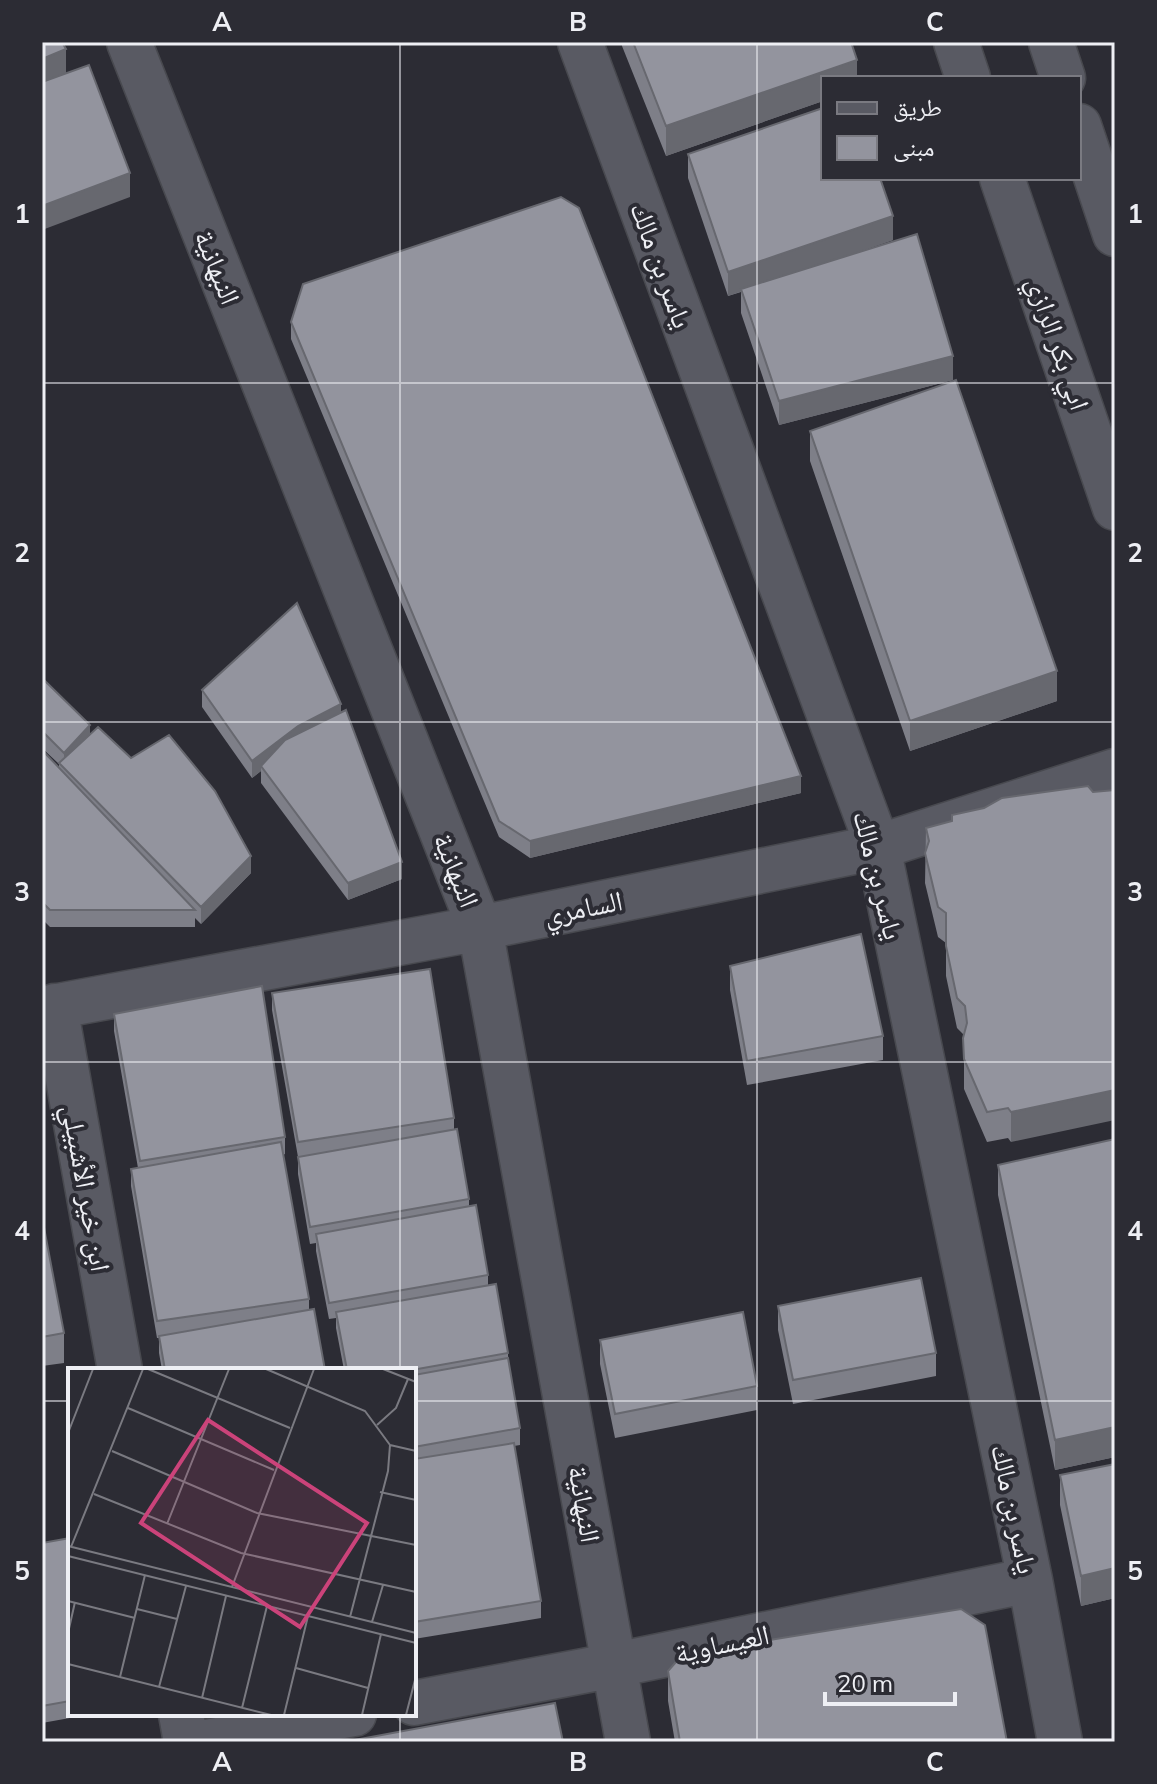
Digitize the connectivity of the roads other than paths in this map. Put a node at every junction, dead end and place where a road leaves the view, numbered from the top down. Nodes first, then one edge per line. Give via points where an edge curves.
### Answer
1 (129, 42) edge
2 (580, 42) edge
3 (956, 42) edge
4 (1051, 42) edge
5 (967, 76) edge
6 (1062, 76) edge
7 (1081, 132) edge
8 (1003, 180) edge
9 (1115, 234) edge
10 (1115, 508) edge
11 (1115, 771) edge
12 (878, 847) junction
13 (480, 928) junction
14 (48, 1008) edge
15 (120, 1368) edge
16 (1030, 1580) junction
17 (615, 1665) junction
18 (416, 1703) edge
19 (181, 1716) edge
20 (343, 1716) edge
21 (186, 1742) edge
22 (206, 1742) edge
23 (628, 1742) edge
24 (1060, 1742) edge

1 - 13 street, النبهانية
2 - 12 street, ياسر بن مالك
3 - 5 street
4 - 6 street
7 - 9 street
8 - 10 street, ابي بكر الرازي
11 - 12 street, السامري
12 - 13 street, السامري
12 - 16 street, ياسر بن مالك
13 - 14 street, السامري
13 - 17 street, النبهانية
14 - 15 street, ابن خير الأشبيلي
16 - 17 street, العيساوية
16 - 24 street, ياسر بن مالك
17 - 18 street, العيساوية
17 - 23 street, النبهانية
19 - 21 street
20 - 22 street

